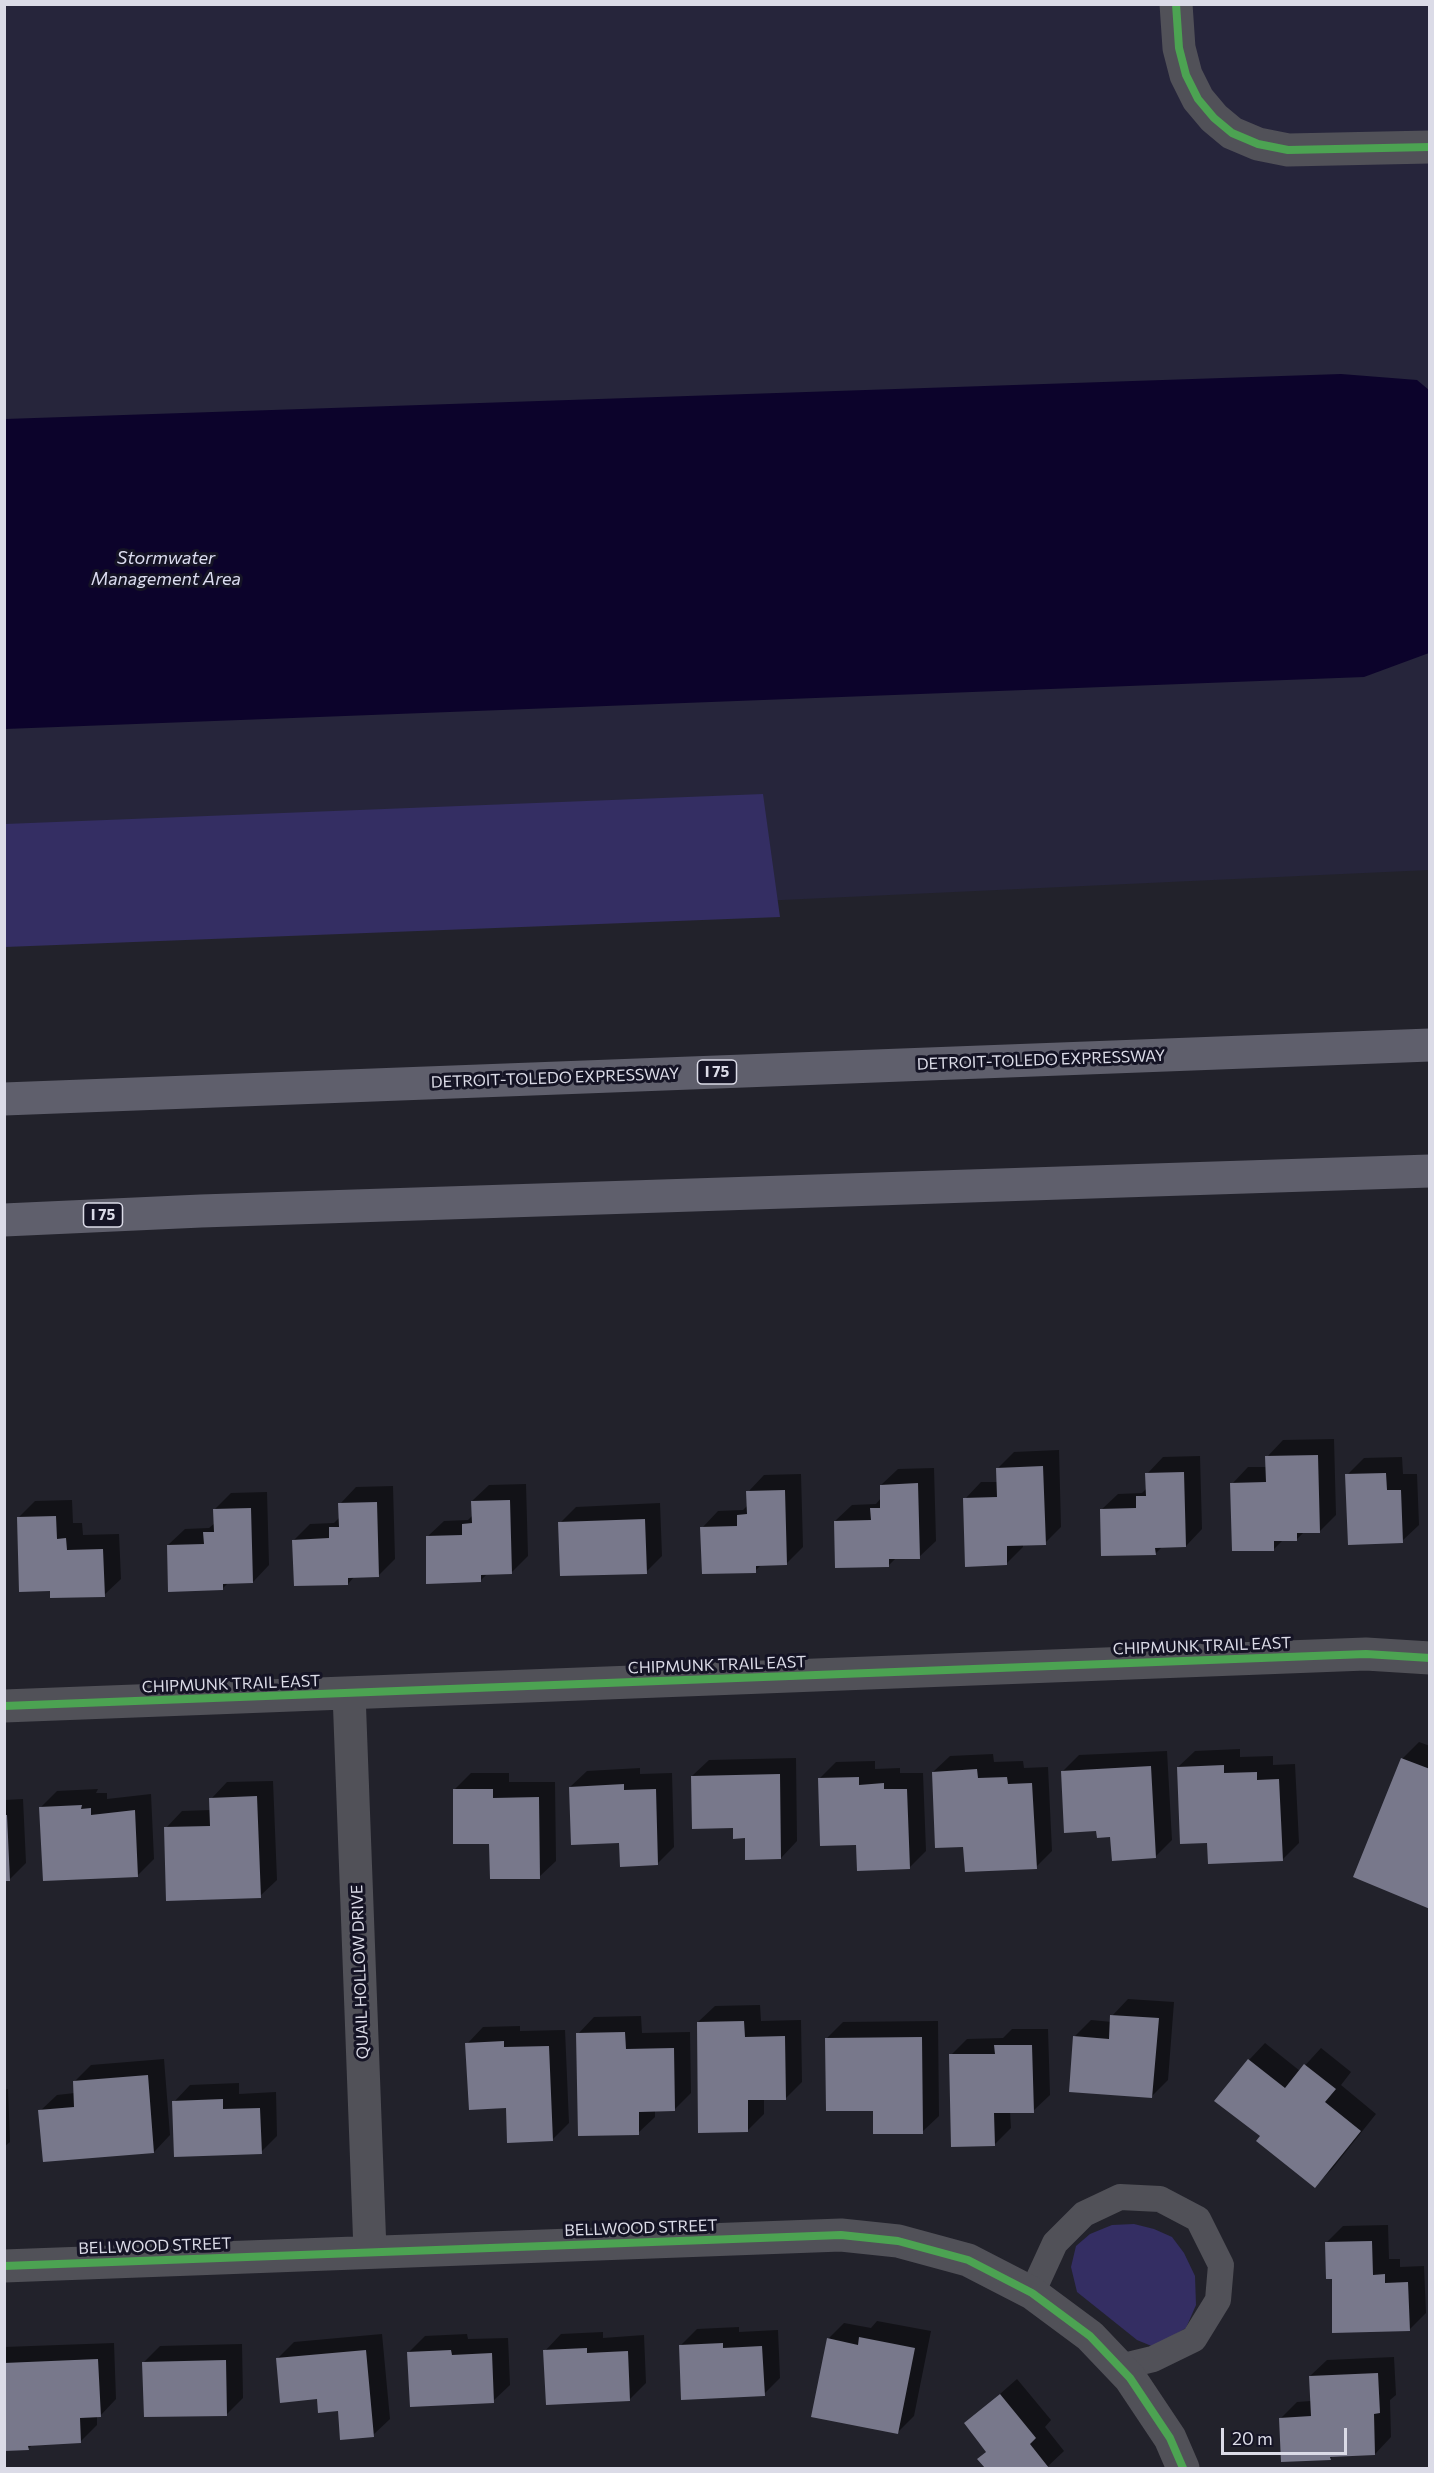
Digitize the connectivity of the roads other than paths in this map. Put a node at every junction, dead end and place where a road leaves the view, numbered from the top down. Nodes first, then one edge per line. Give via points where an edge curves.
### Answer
1 (1176, 4) edge
2 (1430, 147) edge
3 (1430, 1045) edge
4 (4, 1099) edge
5 (1430, 1171) edge
6 (4, 1220) edge
7 (1430, 1658) edge
8 (349, 1693) junction
9 (4, 1706) edge
10 (370, 2251) junction
11 (4, 2266) edge
12 (1032, 2293) junction
13 (1119, 2367) junction
14 (1183, 2469) edge

1 - 2 street via 1179,48 1186,75 1198,99 1233,134 1288,150
3 - 4 highway, DETROIT-TOLEDO EXPRESSWAY / I 75
5 - 6 highway, I 75
7 - 8 street, CHIPMUNK TRAIL EAST via 1366,1654
8 - 9 street, CHIPMUNK TRAIL EAST
8 - 10 street, QUAIL HOLLOW DRIVE
10 - 11 street, BELLWOOD STREET
10 - 12 street, BELLWOOD STREET via 841,2235 898,2241 968,2260
12 - 13 street, BELLWOOD STREET via 1090,2336
12 - 13 lane via 1055,2243 1084,2214 1119,2197 1160,2199 1198,2219 1221,2265 1218,2300 1194,2339 1153,2359
13 - 14 street, BELLWOOD STREET via 1170,2439

